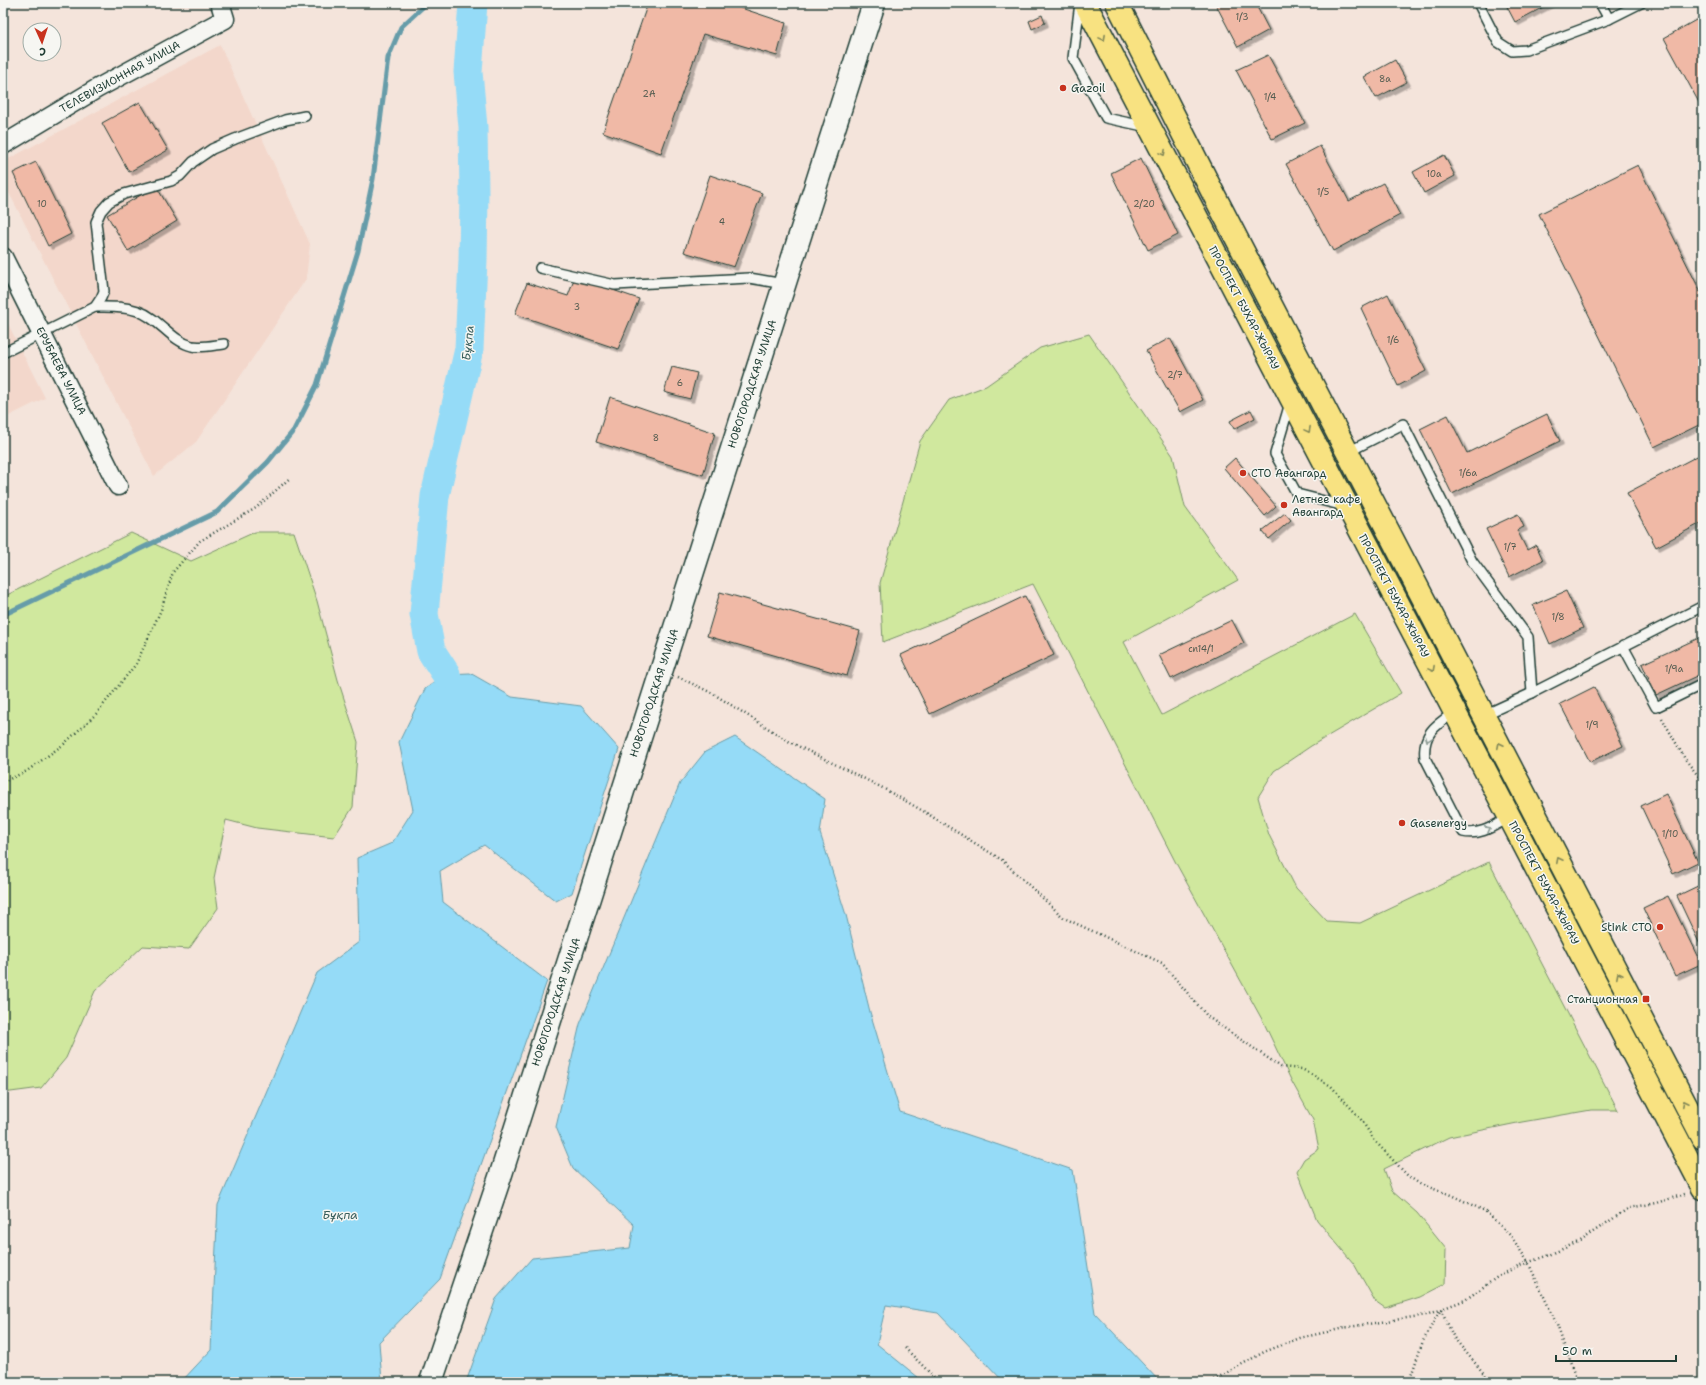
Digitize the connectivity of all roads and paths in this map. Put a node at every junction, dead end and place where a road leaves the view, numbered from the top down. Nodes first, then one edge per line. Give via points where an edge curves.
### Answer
1 (220, 3) edge
2 (874, 3) edge
3 (1080, 3) edge
4 (1085, 3) edge
5 (1117, 3) edge
6 (1478, 3) edge
7 (1600, 3) edge
8 (1640, 3) edge
9 (1609, 19) junction
10 (305, 116) dead end
11 (1150, 128) junction
12 (3, 145) edge
13 (3, 257) edge
14 (540, 268) dead end
15 (784, 284) junction
16 (95, 307) junction
17 (41, 333) junction
18 (224, 344) dead end
19 (3, 353) edge
20 (1291, 398) junction
21 (1348, 452) junction
22 (1325, 463) junction
23 (290, 478) dead end
24 (118, 486) dead end
25 (1348, 507) junction
26 (1703, 606) edge
27 (1623, 646) junction
28 (662, 670) junction
29 (1703, 684) edge
30 (1532, 693) junction
31 (1656, 707) junction
32 (1455, 712) junction
33 (1484, 715) junction
34 (3, 782) edge
35 (1703, 782) edge
36 (1510, 818) junction
37 (1703, 1138) edge
38 (1696, 1190) edge
39 (1528, 1262) junction
40 (1441, 1309) junction
41 (905, 1348) dead end
42 (30, 1382) edge
43 (71, 1382) edge
44 (431, 1382) edge
45 (939, 1382) edge
46 (1210, 1382) edge
47 (1409, 1382) edge
48 (1490, 1382) edge
49 (1577, 1382) edge

1 - 12 street, ТЕЛЕВИЗИОННАЯ УЛИЦА via 224,19 98,88
2 - 15 street, НОВОГОРОДСКАЯ УЛИЦА
3 - 11 lane via 1073,58 1106,118
4 -> 11 main road, ПРОСПЕКТ БУХАР-ЖЫРАУ
5 - 21 main road
6 - 9 lane via 1498,42 1512,51 1526,50
7 - 9 lane
8 - 9 lane
10 - 16 lane via 278,122 212,149 171,182 138,189 109,202 96,222 104,291
11 -> 20 main road, ПРОСПЕКТ БУХАР-ЖЫРАУ
13 - 17 street, ЕРУБАЕВА УЛИЦА
14 - 15 lane via 615,285 749,278
15 - 28 street, НОВОГОРОДСКАЯ УЛИЦА
16 - 17 lane
16 - 18 lane via 129,308 139,311 154,319 181,342 194,346
17 - 19 lane
17 - 24 street, ЕРУБАЕВА УЛИЦА
20 -> 22 main road, ПРОСПЕКТ БУХАР-ЖЫРАУ
20 - 25 lane via 1275,454 1297,494
21 - 22 main road
21 - 30 lane via 1403,424 1472,561 1528,637
21 - 33 main road
22 - 25 main road, ПРОСПЕКТ БУХАР-ЖЫРАУ
23 - 34 path via 256,508 200,541 173,572 161,610 136,664 96,714 64,744 27,771
25 -> 32 main road, ПРОСПЕКТ БУХАР-ЖЫРАУ
26 - 27 lane
27 - 30 lane
27 - 31 lane
28 - 39 path via 712,693 790,742 923,810 1002,860 1064,918 1162,963 1208,1017 1281,1066 1302,1069 1331,1086 1360,1118 1375,1142 1408,1176 1420,1184 1485,1211 1512,1236
28 - 44 street, НОВОГОРОДСКАЯ УЛИЦА via 501,1174
29 - 31 lane
30 - 33 lane
31 - 35 path via 1685,759
32 - 36 main road, ПРОСПЕКТ БУХАР-ЖЫРАУ
32 -> 36 lane via 1434,727 1427,737 1424,751 1425,758 1463,832 1481,832
37 -> 33 main road
36 - 38 main road, ПРОСПЕКТ БУХАР-ЖЫРАУ
38 - 39 path via 1656,1204 1629,1208 1578,1242
39 - 40 path via 1496,1278 1465,1300
39 - 49 path via 1557,1325
40 - 46 path via 1426,1315 1349,1326 1300,1338 1264,1352
40 - 47 path via 1423,1340
40 - 48 path via 1454,1338
41 - 45 path
42 - 43 path via 40,1378

